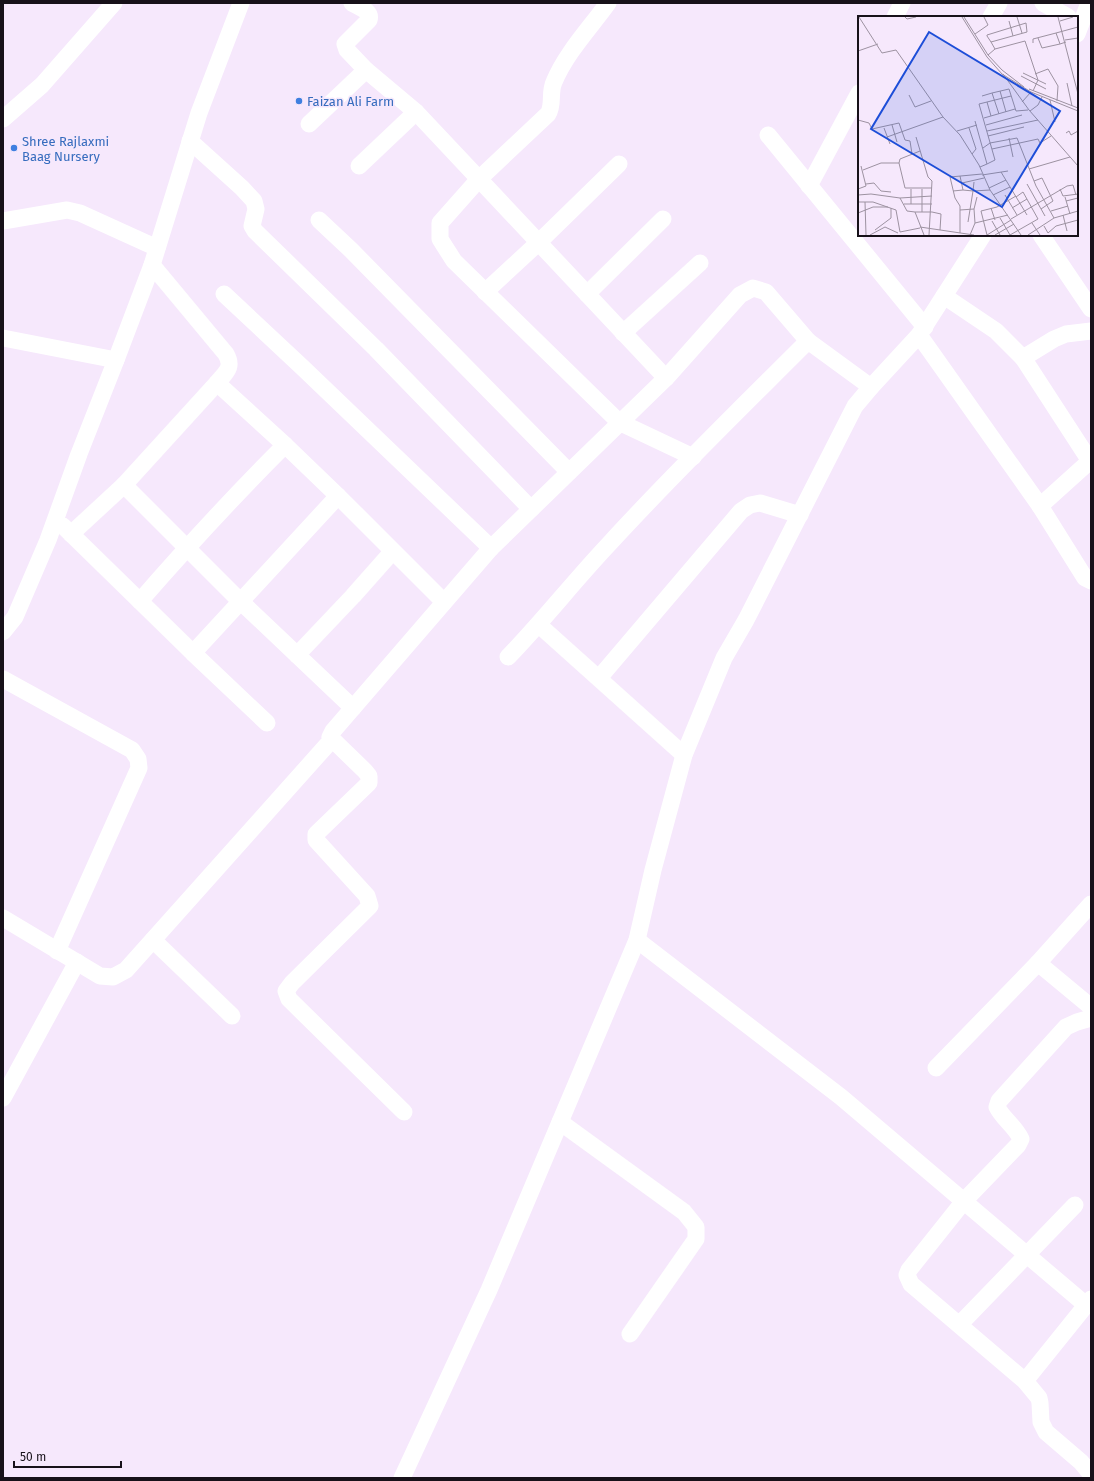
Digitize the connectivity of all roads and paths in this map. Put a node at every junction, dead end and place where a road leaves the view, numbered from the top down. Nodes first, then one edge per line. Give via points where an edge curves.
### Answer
1 (114, 3) edge
2 (241, 3) edge
3 (352, 3) edge
4 (608, 3) edge
5 (902, 3) edge
6 (999, 3) edge
7 (1043, 3) edge
8 (1089, 3) edge
9 (896, 16) edge
10 (992, 16) edge
11 (1063, 16) edge
12 (1079, 26) edge
13 (366, 70) junction
14 (857, 103) edge
15 (416, 112) junction
16 (3, 119) edge
17 (309, 124) dead end
18 (768, 135) dead end
19 (190, 141) junction
20 (619, 164) dead end
21 (358, 166) dead end
22 (479, 179) junction
23 (809, 186) junction
24 (663, 219) dead end
25 (319, 220) dead end
26 (3, 221) edge
27 (982, 236) edge
28 (1042, 236) edge
29 (538, 243) junction
30 (157, 248) junction
31 (700, 263) dead end
32 (152, 265) junction
33 (485, 292) junction
34 (224, 294) dead end
35 (587, 294) junction
36 (944, 296) junction
37 (1091, 309) edge
38 (922, 331) junction
39 (1091, 331) edge
40 (623, 333) junction
41 (3, 338) edge
42 (808, 341) junction
43 (1023, 358) junction
44 (116, 360) junction
45 (666, 378) junction
46 (217, 383) junction
47 (871, 387) junction
48 (619, 422) junction
49 (285, 445) junction
50 (693, 457) junction
51 (1090, 461) edge
52 (568, 472) junction
53 (124, 485) junction
54 (338, 496) junction
55 (1040, 506) junction
56 (531, 509) junction
57 (800, 514) junction
58 (55, 518) junction
59 (71, 534) junction
60 (187, 547) junction
61 (491, 548) junction
62 (392, 552) junction
63 (1091, 581) edge
64 (140, 601) junction
65 (241, 602) junction
66 (444, 602) junction
67 (539, 625) junction
68 (3, 632) edge
69 (194, 653) junction
70 (297, 655) junction
71 (508, 658) dead end
72 (599, 678) junction
73 (3, 679) edge
74 (353, 708) junction
75 (267, 723) dead end
76 (327, 745) dead end
77 (684, 755) junction
78 (1091, 904) edge
79 (3, 918) edge
80 (153, 940) junction
81 (637, 940) junction
82 (57, 951) junction
83 (77, 962) junction
84 (1038, 962) junction
85 (1091, 1007) edge
86 (232, 1016) dead end
87 (1091, 1018) edge
88 (936, 1068) dead end
89 (3, 1098) edge
90 (404, 1112) dead end
91 (560, 1122) junction
92 (964, 1201) junction
93 (1075, 1205) dead end
94 (1026, 1254) junction
95 (1088, 1302) edge
96 (960, 1324) junction
97 (630, 1334) dead end
98 (1025, 1381) junction
99 (1091, 1474) edge
100 (402, 1478) edge

1 - 16 street via 42,85
2 - 19 street
3 - 13 street via 371,16 345,44 347,50
4 - 22 street via 568,57 554,81 551,90 552,108 548,114
5 - 9 street
6 - 10 street
7 - 11 street
8 - 12 street
13 - 15 street
13 - 17 street
14 - 23 street
15 - 21 street
15 - 22 street
18 - 23 street
19 - 30 street
19 - 56 street via 254,201 256,209 252,226 255,231 376,348
20 - 29 street
22 - 29 street
22 - 33 street via 440,223 440,239 454,261
23 - 38 street
24 - 35 street
25 - 52 street
26 - 30 street via 67,210 80,213
27 - 36 street
28 - 37 street
29 - 33 street
29 - 35 street
30 - 32 street
31 - 40 street
32 - 44 street
32 - 46 street via 226,354 230,367
33 - 48 street
34 - 61 street
35 - 40 street
36 - 38 street
36 - 43 street via 996,331
38 - 47 street
38 - 55 street
39 - 43 street via 1054,338
40 - 45 street
41 - 44 street
42 - 45 street via 766,292 753,288 740,295
42 - 47 street
42 - 50 street
43 - 51 street
44 - 58 street
45 - 48 street
46 - 49 street
46 - 53 street
47 - 57 street via 855,406
48 - 50 street
48 - 52 street
49 - 54 street
49 - 60 street
50 - 67 street via 608,545
51 - 55 street
52 - 56 street
53 - 59 street
53 - 60 street
54 - 62 street
54 - 65 street
55 - 63 street via 1085,578
56 - 61 street
57 - 72 street via 760,503 750,505 741,511
57 - 77 street via 724,658
58 - 59 street
58 - 68 street via 15,617
59 - 64 street
60 - 64 street
60 - 65 street
61 - 66 street
62 - 66 street
62 - 70 street
64 - 69 street
65 - 69 street
65 - 70 street
66 - 74 street
67 - 71 street
67 - 72 street
69 - 75 street
70 - 74 street
72 - 77 street
73 - 82 street via 132,750 138,759 139,768
74 - 90 street via 332,731 330,737 369,776 369,783 316,834 316,840 367,896 370,906 286,991 289,999
76 - 80 street
77 - 81 street
78 - 84 street
79 - 82 street
80 - 83 street via 126,970 113,977 100,976
80 - 86 street
81 - 91 street
81 - 92 street via 841,1097
82 - 83 street
83 - 89 street
84 - 85 street
84 - 88 street
87 - 92 street via 1066,1027 999,1101 997,1107 1018,1131 1021,1139
91 - 97 street via 684,1212 696,1227 696,1239
91 - 100 street via 489,1290
92 - 94 street
92 - 96 street via 907,1275 911,1284
93 - 94 street
94 - 95 street
94 - 96 street
95 - 98 street
96 - 98 street
98 - 99 street via 1039,1398 1041,1422 1046,1432

